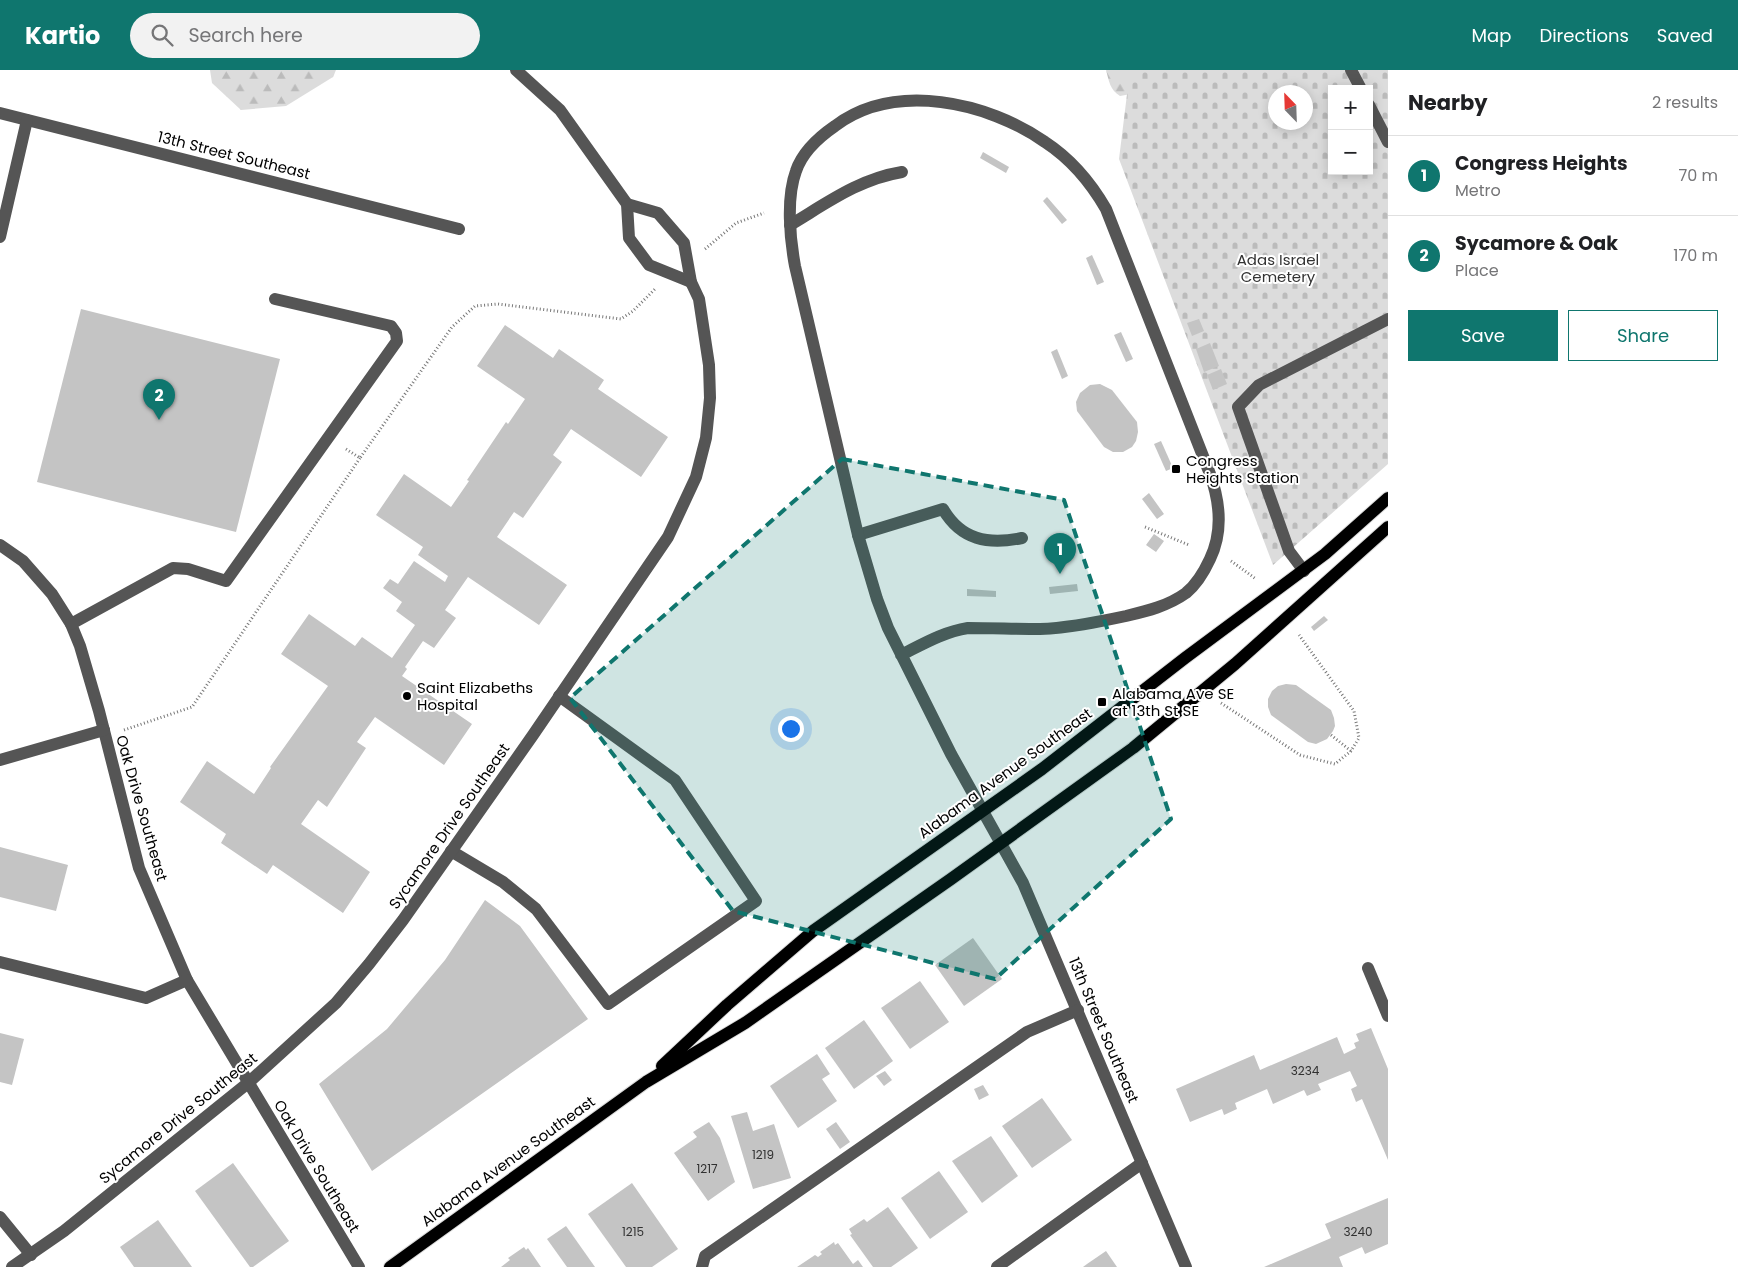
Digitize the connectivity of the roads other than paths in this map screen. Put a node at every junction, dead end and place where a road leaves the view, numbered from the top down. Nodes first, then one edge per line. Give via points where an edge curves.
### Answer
1 (516, 70) edge
2 (1351, 70) edge
3 (1359, 85) edge
4 (0, 113) edge
5 (1373, 114) edge
6 (27, 120) junction
7 (1388, 142) edge
8 (902, 172) dead end
9 (627, 204) junction
10 (790, 225) junction
11 (459, 229) dead end
12 (0, 237) edge
13 (691, 282) junction
14 (275, 299) dead end
15 (1388, 319) edge
16 (1388, 498) edge
17 (1388, 527) edge
18 (858, 535) junction
19 (1022, 538) dead end
20 (0, 545) edge
21 (1304, 571) junction
22 (71, 624) junction
23 (901, 655) junction
24 (559, 696) junction
25 (104, 733) junction
26 (0, 760) edge
27 (982, 810) junction
28 (1001, 843) junction
29 (452, 850) junction
30 (0, 962) edge
31 (1368, 968) dead end
32 (186, 980) junction
33 (1078, 1010) junction
34 (1388, 1016) edge
35 (646, 1082) junction
36 (248, 1083) junction
37 (1142, 1163) junction
38 (0, 1217) edge
39 (31, 1255) junction
40 (12, 1267) edge
41 (359, 1267) edge
42 (390, 1267) edge
43 (702, 1267) edge
44 (997, 1267) edge
45 (1186, 1267) edge

1 - 9 street via 560,110
2 - 3 street
4 - 6 street, 13th Street Southeast
5 - 7 street
6 - 11 street, 13th Street Southeast
6 - 12 street
8 - 10 street via 852,188
9 - 13 street, Sycamore Drive Southeast via 658,213 684,243
9 - 13 street via 629,238 649,265
10 - 18 street, 13th Street Southeast via 795,266
10 - 23 street, 13th Street Southeast via 792,187 803,158 827,131 842,120 873,106 904,101 944,103 993,115 1032,133 1078,170 1106,209 1214,486 1219,513 1212,554 1195,584 1173,601 1148,611 1080,625 956,630
13 - 24 street, Sycamore Drive Southeast via 699,299 709,365 710,398 706,438 696,477 668,537
14 - 22 street via 391,326 397,341 226,581 188,568 173,568
15 - 21 street via 1259,385 1238,407 1289,551
16 - 21 main road, Alabama Avenue Southeast
17 - 28 main road, Alabama Avenue Southeast via 1158,729
18 - 19 street via 943,509 952,523 971,536 997,541
18 - 23 street, 13th Street Southeast via 877,599
20 - 22 street, Oak Drive Southeast via 23,561 52,594
21 - 27 main road, Alabama Avenue Southeast via 1042,769
22 - 25 street, Oak Drive Southeast
23 - 27 street, 13th Street Southeast
24 - 29 street, Sycamore Drive Southeast
24 - 29 street via 676,780 756,901 608,1004 536,910 503,882
25 - 26 street
25 - 32 street, Oak Drive Southeast via 139,868
27 - 28 street, 13th Street Southeast
27 - 35 main road, Alabama Avenue Southeast via 813,931 727,1005
28 - 33 street, 13th Street Southeast via 1023,883
28 - 35 main road, Alabama Avenue Southeast via 745,1023
29 - 36 street, Sycamore Drive Southeast via 403,920 336,1003
30 - 32 street via 146,998
31 - 34 street
32 - 36 street, Oak Drive Southeast
33 - 37 street, 13th Street Southeast
33 - 43 street via 1028,1032 704,1256
35 - 42 main road, Alabama Avenue Southeast
36 - 39 street, Sycamore Drive Southeast
36 - 41 street, Oak Drive Southeast
37 - 44 street
37 - 45 street, 13th Street Southeast
38 - 39 street
39 - 40 street, Sycamore Drive Southeast

